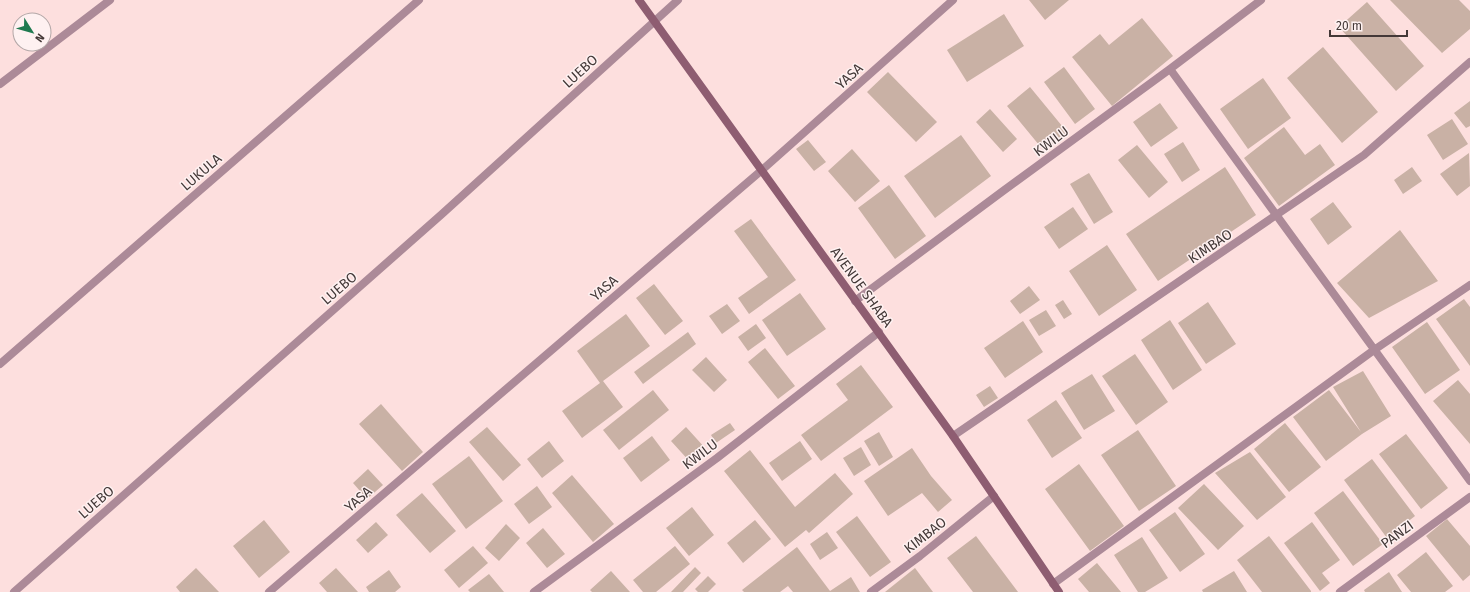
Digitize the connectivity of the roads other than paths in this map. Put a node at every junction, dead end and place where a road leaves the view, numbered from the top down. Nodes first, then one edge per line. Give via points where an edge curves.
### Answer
1 (110, 0) edge
2 (419, 0) edge
3 (639, 0) edge
4 (678, 0) edge
5 (953, 0) edge
6 (1261, 0) edge
7 (654, 20) junction
8 (1470, 62) edge
9 (1170, 69) junction
10 (0, 84) edge
11 (762, 170) junction
12 (1278, 215) junction
13 (1470, 285) edge
14 (855, 301) junction
15 (879, 332) junction
16 (1374, 350) junction
17 (0, 364) edge
18 (953, 436) junction
19 (1470, 481) edge
20 (994, 496) junction
21 (1470, 497) edge
22 (1053, 584) junction
23 (14, 592) edge
24 (269, 592) edge
25 (534, 592) edge
26 (871, 592) edge
27 (1059, 592) edge
28 (1340, 592) edge

1 - 10 street
2 - 17 street, LUKULA
3 - 7 street, AVENUE SHABA
4 - 7 street, LUEBO
5 - 11 street, YASA
6 - 9 street, KWILU
7 - 11 street, AVENUE SHABA
7 - 23 street, LUEBO via 442,214
8 - 12 street, KIMBAO via 1364,155
9 - 12 street
9 - 14 street, KWILU
11 - 14 street, AVENUE SHABA
11 - 24 street, YASA
12 - 16 street
12 - 18 street, KIMBAO
13 - 16 street
14 - 15 street, AVENUE SHABA
15 - 18 street, AVENUE SHABA
15 - 25 street, KWILU via 716,458
16 - 19 street
16 - 22 street
18 - 20 street, AVENUE SHABA
20 - 22 street, AVENUE SHABA
20 - 26 street, KIMBAO
21 - 28 street, PANZI
22 - 27 street, AVENUE SHABA

